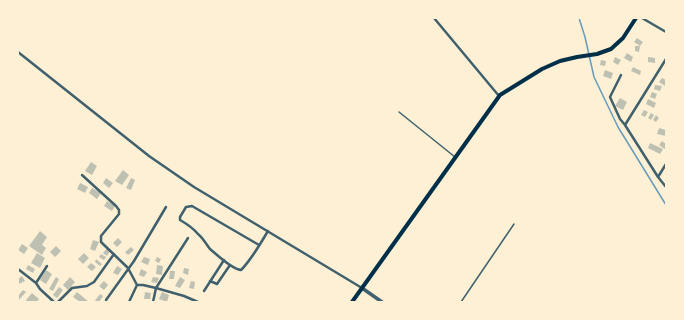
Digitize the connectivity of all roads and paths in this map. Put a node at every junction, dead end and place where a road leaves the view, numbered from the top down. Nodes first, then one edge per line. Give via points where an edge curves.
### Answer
1 (434, 18) edge
2 (636, 18) edge
3 (642, 18) edge
4 (666, 32) edge
5 (18, 52) edge
6 (666, 59) edge
7 (621, 75) dead end
8 (499, 97) junction
9 (399, 112) dead end
10 (625, 125) junction
11 (455, 157) junction
12 (666, 164) edge
13 (82, 176) dead end
14 (658, 177) junction
15 (666, 187) edge
16 (166, 207) dead end
17 (514, 224) dead end
18 (268, 231) junction
19 (188, 238) dead end
20 (259, 245) junction
21 (114, 254) junction
22 (224, 260) junction
23 (230, 265) junction
24 (47, 266) dead end
25 (128, 268) junction
26 (18, 269) edge
27 (210, 281) junction
28 (36, 283) junction
29 (137, 284) junction
30 (156, 288) junction
31 (362, 288) junction
32 (204, 291) dead end
33 (106, 300) dead end
34 (54, 302) edge
35 (58, 302) edge
36 (129, 302) edge
37 (153, 302) edge
38 (198, 302) edge
39 (352, 302) edge
40 (382, 302) edge
41 (461, 302) edge

1 - 8 street
2 - 8 main road via 623,38 611,49 560,61 508,89
3 - 4 street
5 - 18 street via 149,156 194,187
6 - 10 street
7 - 10 street via 610,97
8 - 11 main road
9 - 11 lane
10 - 14 street
11 - 31 main road
12 - 14 street
13 - 21 street via 119,210 119,214 100,238
14 - 15 street
16 - 25 street
17 - 41 lane
18 - 20 street
18 - 31 street
19 - 30 street
20 - 22 street via 188,205 180,220 200,235
20 - 23 street via 241,270
21 - 25 street
21 - 35 street via 94,282 87,286 72,288
22 - 23 street
22 - 27 street
23 - 27 street via 217,284
24 - 28 street
25 - 29 street
25 - 33 street
26 - 28 street
27 - 32 street
28 - 34 street
29 - 30 street
29 - 36 street
30 - 37 street
30 - 38 street
31 - 39 main road
31 - 40 street

